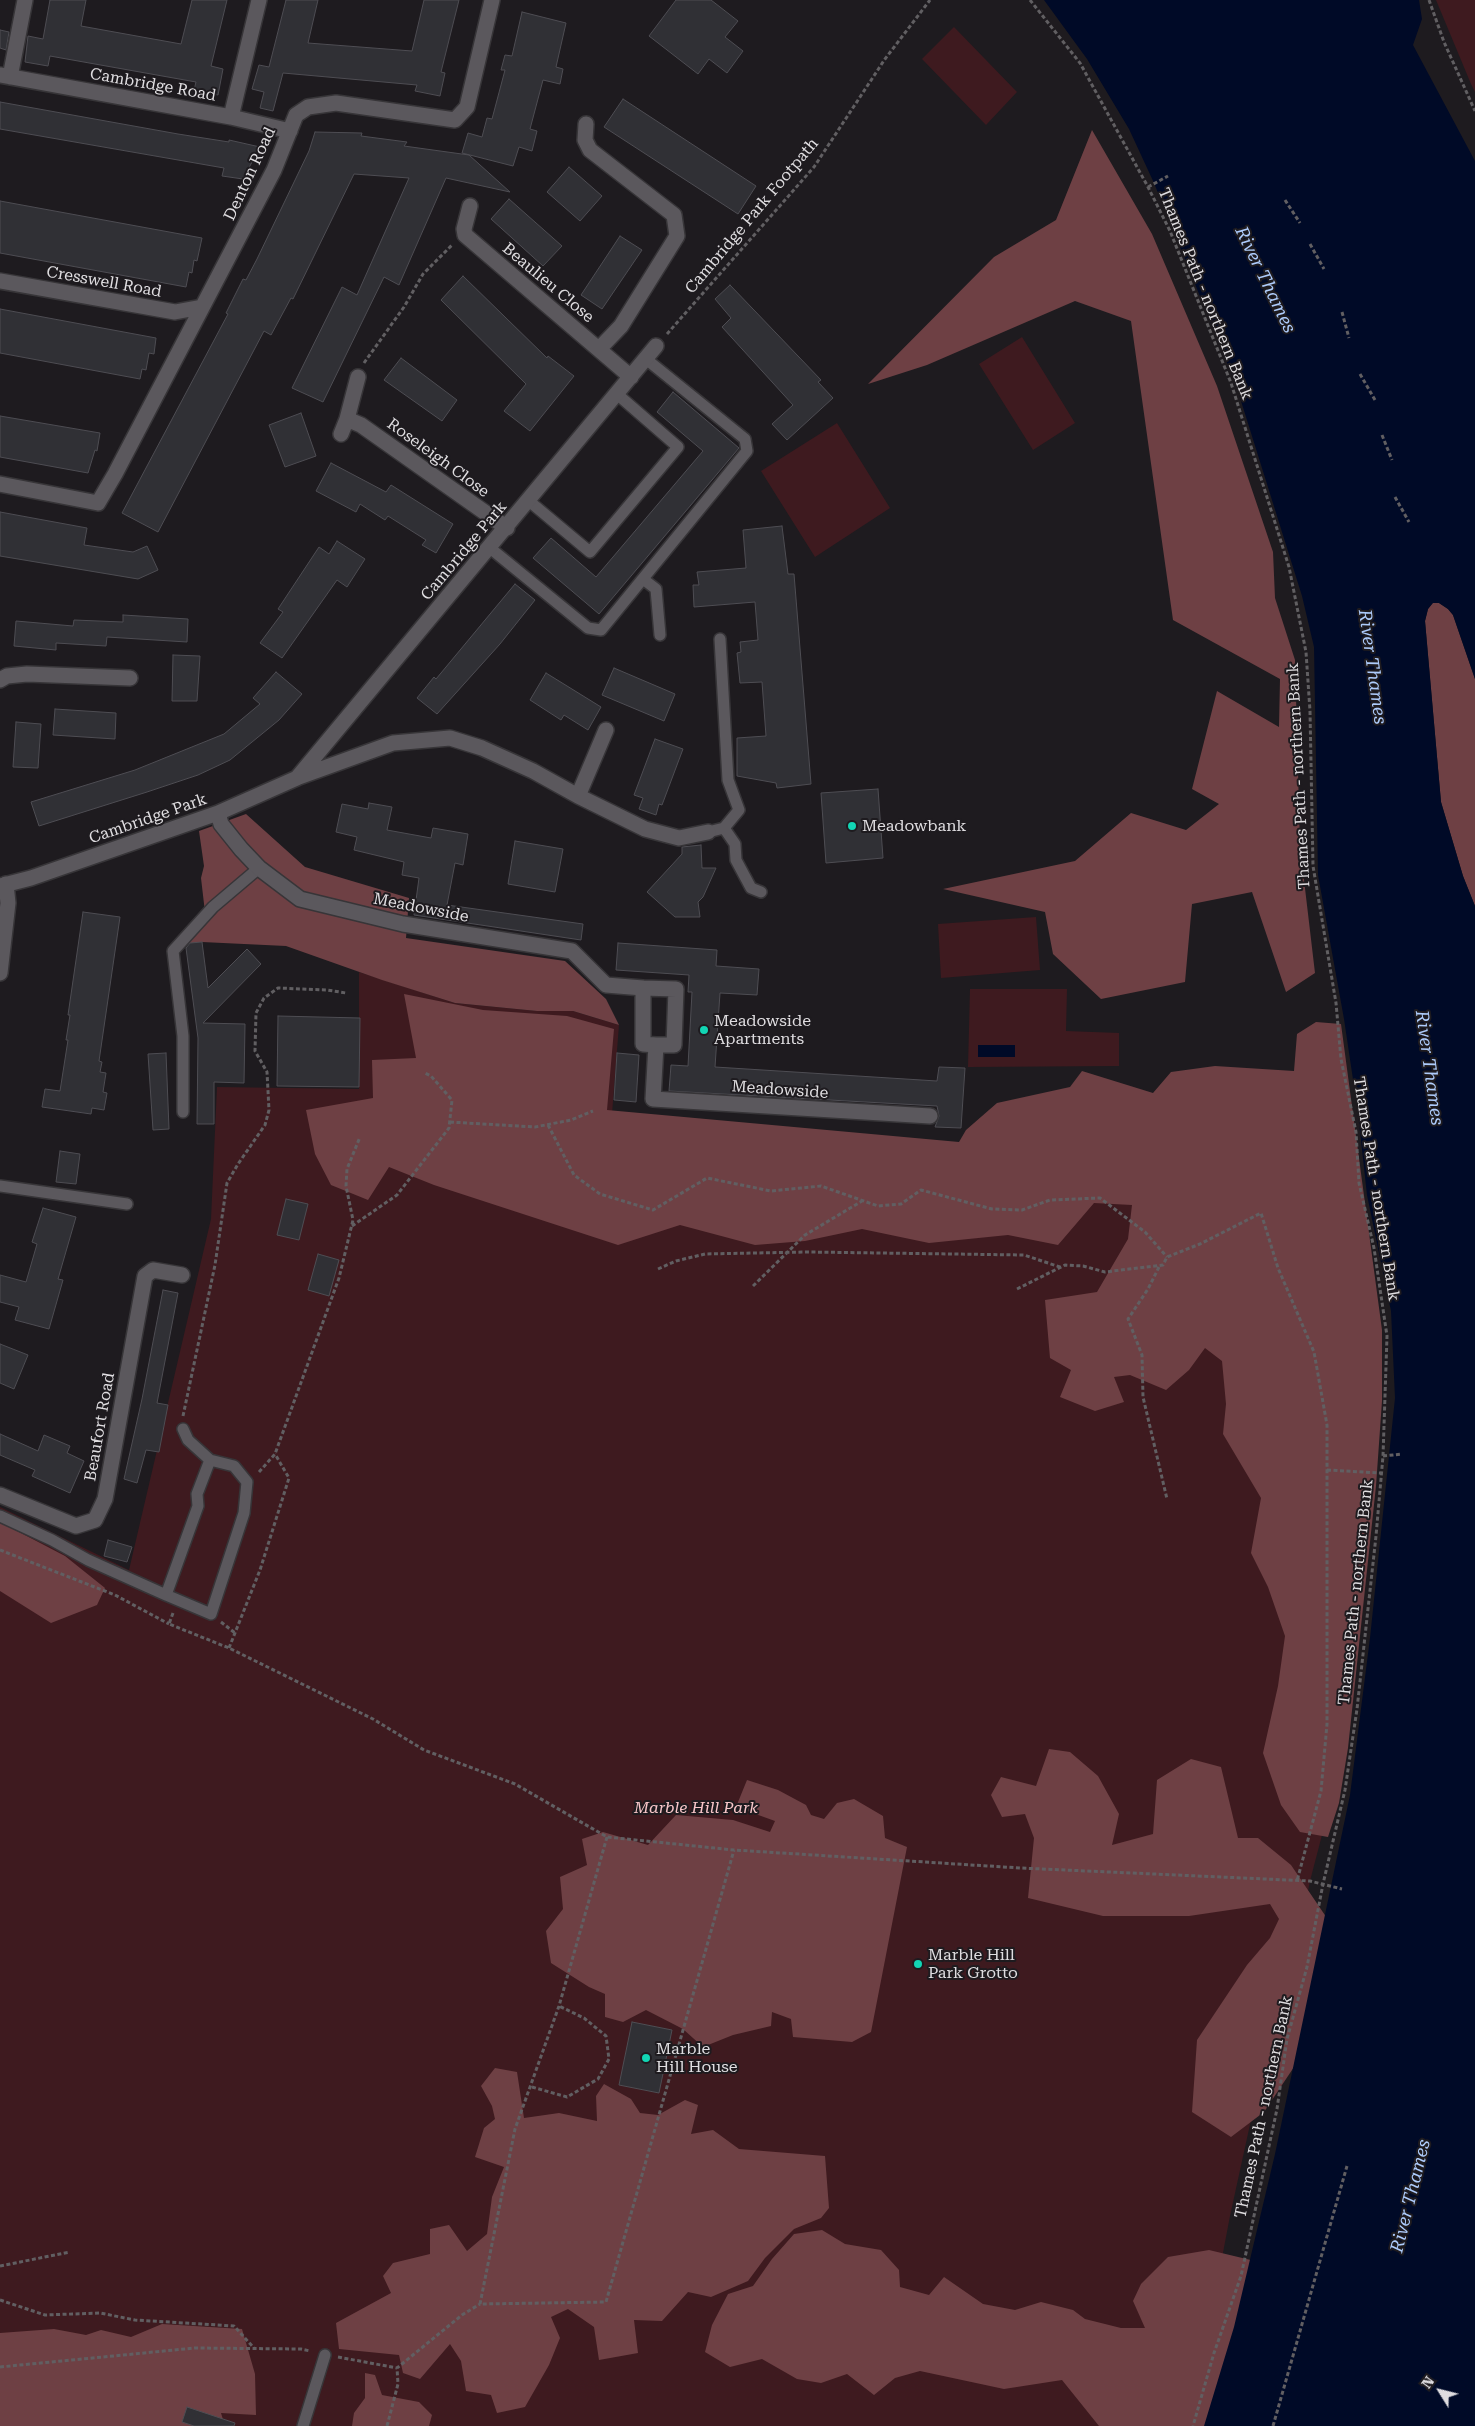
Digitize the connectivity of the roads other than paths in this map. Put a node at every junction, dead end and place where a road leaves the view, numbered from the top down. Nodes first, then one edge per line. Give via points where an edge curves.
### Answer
1 (25, 0) edge
2 (259, 0) edge
3 (492, 0) edge
4 (5, 76) edge
5 (231, 117) junction
6 (586, 124) dead end
7 (290, 131) junction
8 (470, 206) dead end
9 (0, 281) edge
10 (202, 307) junction
11 (656, 346) road end
12 (599, 349) junction
13 (646, 359) junction
14 (358, 377) road end
15 (631, 377) junction
16 (617, 394) junction
17 (347, 419) junction
18 (341, 434) dead end
19 (0, 484) edge
20 (529, 501) junction
21 (507, 528) junction
22 (490, 548) junction
23 (643, 579) junction
24 (660, 635) dead end
25 (720, 639) dead end
26 (130, 678) dead end
27 (0, 680) edge
28 (606, 730) dead end
29 (297, 778) junction
30 (578, 796) junction
31 (218, 813) junction
32 (724, 828) junction
33 (708, 832) joint
34 (260, 868) junction
35 (3, 885) edge
36 (761, 892) dead end
37 (0, 973) edge
38 (643, 988) junction
39 (656, 1045) junction
40 (183, 1112) dead end
41 (930, 1116) dead end
42 (0, 1186) edge
43 (126, 1204) dead end
44 (182, 1275) dead end
45 (184, 1429) road end
46 (210, 1460) junction
47 (0, 1495) edge
48 (0, 1516) edge
49 (166, 1595) junction
50 (326, 2355) road end
51 (303, 2426) edge

1 - 4 street, Cambridge Road
2 - 5 street
3 - 7 street, Denton Road via 467,107 455,120 336,104 308,107 296,115
4 - 5 street, Cambridge Road
5 - 7 street, Cambridge Road
6 - 12 street via 585,140 590,150 674,215 677,236 622,326
7 - 10 street, Denton Road via 274,170
8 - 12 street, Beaulieu Close via 465,236
9 - 10 street, Cresswell Road via 175,312
10 - 19 street, Denton Road via 98,503
11 - 13 street, Cambridge Park
12 - 15 street, Beaulieu Close
13 - 15 street, Cambridge Park
13 - 23 lane via 745,439 747,451
14 - 17 street
15 - 16 street, Cambridge Park
16 - 20 street, Cambridge Park
16 - 20 lane via 678,447 590,552
17 - 18 street
17 - 21 street, Roseleigh Close via 368,429
20 - 21 street, Cambridge Park
21 - 22 street, Cambridge Park
22 - 23 lane via 588,628 602,630
22 - 29 street, Cambridge Park
23 - 24 lane via 656,589
25 - 32 lane via 728,780 739,810
26 - 27 street via 27,674
28 - 30 street
29 - 30 street, Cambridge Park via 393,743 450,738 534,771
29 - 31 street, Cambridge Park
30 - 33 street, Cambridge Park via 645,829 680,838
31 - 34 street, Meadowside via 221,824
31 - 35 street, Cambridge Park
32 - 33 lane
32 - 36 lane via 735,844 736,860 751,888
34 - 38 street, Meadowside via 300,899 403,924 572,951 606,985
34 - 40 lane via 213,907 173,951 183,1036
35 - 37 street, Cambridge Park via 8,903
38 - 39 street via 643,1044
38 - 39 street, Meadowside via 676,989 674,1045
39 - 41 street, Meadowside via 652,1099
42 - 43 lane
44 - 47 street, Beaufort Road via 153,1270 145,1276 106,1498 95,1520 76,1526
45 - 46 lane via 188,1440
46 - 49 lane via 197,1494 198,1506
46 - 49 lane via 234,1466 247,1482 244,1513 211,1614
48 - 49 lane
50 - 51 lane

